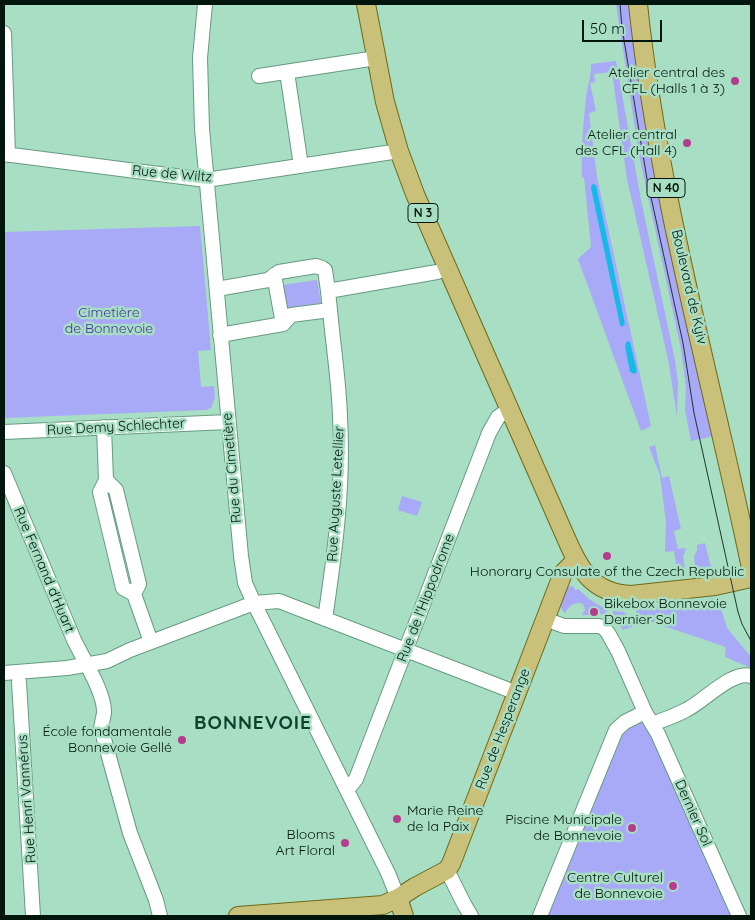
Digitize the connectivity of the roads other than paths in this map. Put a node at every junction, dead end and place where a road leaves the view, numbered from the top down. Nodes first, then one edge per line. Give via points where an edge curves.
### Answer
1 (205, 4) edge
2 (366, 4) edge
3 (638, 4) edge
4 (4, 33) edge
5 (376, 58) junction
6 (286, 72) junction
7 (259, 76) dead end
8 (399, 150) junction
9 (6, 155) edge
10 (301, 166) junction
11 (206, 180) junction
12 (447, 268) junction
13 (274, 275) junction
14 (217, 289) junction
15 (328, 291) junction
16 (330, 310) junction
17 (283, 324) junction
18 (220, 335) junction
19 (510, 409) junction
20 (228, 422) junction
21 (104, 427) junction
22 (4, 432) edge
23 (4, 473) edge
24 (576, 560) junction
25 (751, 568) edge
26 (751, 578) edge
27 (254, 603) junction
28 (325, 619) junction
29 (545, 619) junction
30 (150, 642) junction
31 (406, 650) junction
32 (87, 666) junction
33 (4, 673) edge
34 (751, 676) edge
35 (19, 682) dead end
36 (517, 693) junction
37 (645, 712) junction
38 (652, 724) junction
39 (347, 790) junction
40 (448, 870) junction
41 (398, 898) junction
42 (33, 916) edge
43 (160, 916) edge
44 (238, 916) edge
45 (404, 916) edge
46 (472, 916) edge
47 (540, 916) edge
48 (739, 916) edge

1 - 11 street, Rue du Cimetière via 200,81
2 - 5 main road, N 3
3 - 25 main road, Boulevard de Kyiv / N 40 via 648,88 665,183
4 - 9 street
5 - 6 street
5 - 8 main road, N 3
6 - 7 street
6 - 10 street
8 - 10 street, Rue de Wiltz
8 - 12 main road, N 3
9 - 11 street, Rue de Wiltz
10 - 11 street, Rue de Wiltz
11 - 14 street, Rue du Cimetière
12 - 15 street
12 - 19 main road, N 3
13 - 14 street via 268,280
13 - 15 street, Rue Auguste Letellier via 320,266 325,270
13 - 17 street
14 - 18 street, Rue du Cimetière
15 - 16 street, Rue Auguste Letellier
16 - 17 street via 291,315
16 - 28 street, Rue Auguste Letellier via 340,417 340,468 335,548
17 - 18 street
18 - 20 street, Rue du Cimetière
19 - 24 main road, N 3
19 - 31 street, Rue de l'Hippodrome via 498,417 489,433
20 - 21 street, Rue Demy Schlechter
20 - 27 street, Rue du Cimetière via 240,556
21 - 22 street, Rue Demy Schlechter
21 - 30 street via 106,480 100,492 123,588 134,594
23 - 32 street, Rue Fernand d'Huart
24 - 26 main road, N 3 via 599,586 620,594 715,586
24 - 29 main road, Rue de Hesperange via 563,573
27 - 28 street via 279,601
27 - 30 street
27 - 39 street, Rue du Cimetière
28 - 31 street
29 - 36 main road, Rue de Hesperange
29 - 37 street, Dernier Sol via 564,626 604,628 618,650
30 - 32 street
31 - 36 street
31 - 39 street, Rue de l'Hippodrome via 356,779
32 - 33 street
32 - 43 street, Rue Fernand d'Huart via 95,679 104,711 101,728 130,833
34 - 38 street via 735,678 687,710
35 - 42 street, Rue Henri Vannérus
36 - 40 main road, Rue de Hesperange
37 - 38 street, Dernier Sol
37 - 47 street via 616,730
38 - 48 street, Dernier Sol
39 - 41 street, Rue du Cimetière
40 - 41 main road
40 - 46 street
41 - 44 main road via 375,906
41 - 45 main road

